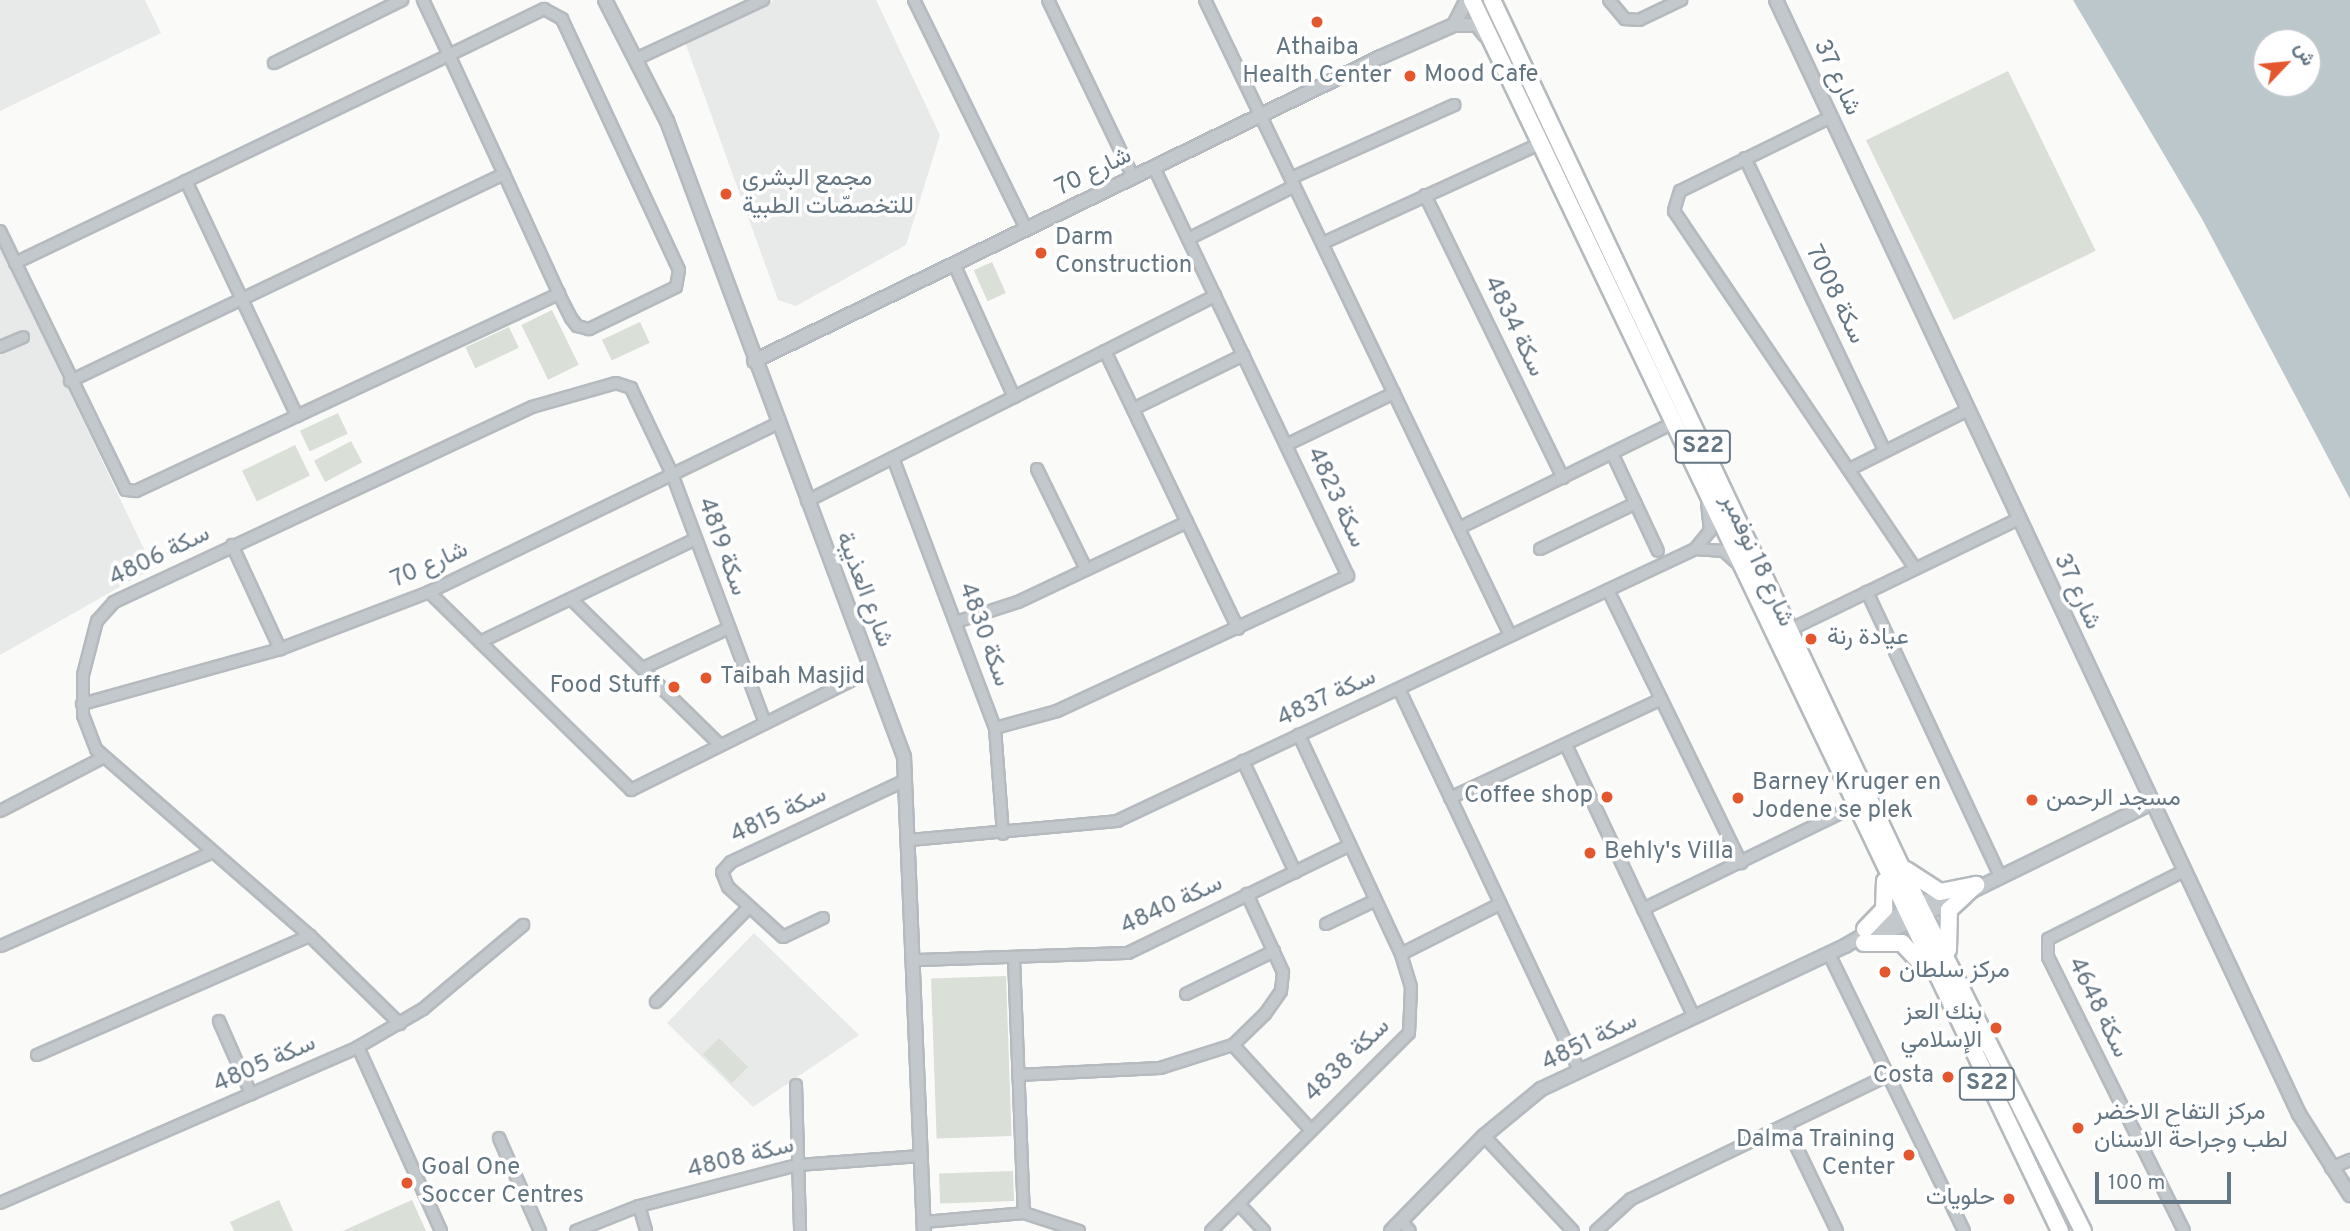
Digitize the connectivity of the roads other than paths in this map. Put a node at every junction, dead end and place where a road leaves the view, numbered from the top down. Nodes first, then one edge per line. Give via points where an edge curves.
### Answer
1 (402, 0) edge
2 (423, 0) edge
3 (605, 0) edge
4 (763, 0) edge
5 (914, 0) edge
6 (1048, 0) edge
7 (1205, 0) edge
8 (1470, 0) edge
9 (1492, 0) edge
10 (1609, 0) edge
11 (1681, 0) edge
12 (1776, 0) edge
13 (1454, 25) junction
14 (1496, 50) junction
15 (449, 55) junction
16 (638, 58) junction
17 (274, 63) dead end
18 (1454, 105) dead end
19 (1261, 115) junction
20 (1831, 117) junction
21 (1541, 143) junction
22 (1745, 158) junction
23 (1154, 167) junction
24 (504, 174) junction
25 (1133, 177) junction
26 (186, 181) junction
27 (1293, 182) junction
28 (1424, 195) junction
29 (1026, 229) junction
30 (0, 231) edge
31 (1188, 239) junction
32 (1323, 243) junction
33 (15, 263) junction
34 (954, 264) junction
35 (559, 294) junction
36 (1215, 296) junction
37 (243, 299) junction
38 (23, 337) dead end
39 (0, 347) edge
40 (1105, 351) junction
41 (1243, 355) junction
42 (754, 361) junction
43 (70, 381) junction
44 (631, 388) joint
45 (1394, 393) junction
46 (1014, 397) junction
47 (1133, 409) junction
48 (1968, 410) junction
49 (297, 416) junction
50 (778, 423) junction
51 (1673, 423) junction
52 (1286, 445) junction
53 (1885, 451) junction
54 (1612, 453) junction
55 (893, 457) junction
56 (1037, 468) dead end
57 (1850, 469) junction
58 (672, 474) junction
59 (1563, 478) junction
60 (1704, 491) junction
61 (807, 500) junction
62 (1636, 503) junction
63 (2019, 519) junction
64 (1187, 522) junction
65 (1459, 528) junction
66 (696, 539) junction
67 (232, 545) junction
68 (1540, 549) dead end
69 (1695, 549) junction
70 (1658, 551) dead end
71 (1741, 567) junction
72 (1915, 568) junction
73 (1087, 569) junction
74 (1608, 590) junction
75 (429, 592) junction
76 (1867, 592) junction
77 (571, 599) junction
78 (956, 622) junction
79 (729, 628) junction
80 (1238, 629) junction
81 (1789, 630) junction
82 (1510, 635) junction
83 (480, 642) junction
84 (280, 649) junction
85 (643, 668) junction
86 (871, 671) junction
87 (1399, 689) junction
88 (1661, 699) junction
89 (82, 704) junction
90 (765, 723) junction
91 (995, 728) junction
92 (1298, 735) junction
93 (720, 745) junction
94 (1566, 745) junction
95 (103, 757) junction
96 (1243, 761) junction
97 (906, 780) junction
98 (1450, 798) junction
99 (2152, 803) junction
100 (1853, 807) junction
101 (0, 811) edge
102 (1003, 834) junction
103 (909, 840) junction
104 (1350, 845) junction
105 (1872, 846) junction
106 (211, 853) junction
107 (1897, 858) junction
108 (1741, 863) junction
109 (2184, 871) junction
110 (1295, 872) junction
111 (1999, 874) junction
112 (1971, 888) junction
113 (1247, 894) junction
114 (1376, 900) junction
115 (1500, 904) junction
116 (749, 907) junction
117 (1643, 909) junction
118 (1921, 910) junction
119 (1905, 917) junction
120 (823, 918) dead end
121 (1326, 924) dead end
122 (523, 925) dead end
123 (310, 936) junction
124 (1865, 936) junction
125 (1, 946) edge
126 (1274, 951) junction
127 (1401, 954) junction
128 (1829, 954) junction
129 (1014, 958) junction
130 (916, 960) junction
131 (1958, 985) junction
132 (1186, 995) dead end
133 (1943, 997) junction
134 (656, 1002) dead end
135 (1694, 1017) junction
136 (219, 1021) dead end
137 (400, 1024) junction
138 (1233, 1045) junction
139 (358, 1047) junction
140 (37, 1055) dead end
141 (1579, 1069) junction
142 (1018, 1075) junction
143 (1887, 1076) junction
144 (796, 1086) dead end
145 (251, 1094) junction
146 (1786, 1125) junction
147 (1309, 1128) junction
148 (1484, 1136) junction
149 (499, 1138) dead end
150 (921, 1156) junction
151 (2350, 1160) edge
152 (798, 1165) junction
153 (2331, 1168) junction
154 (2350, 1195) edge
155 (0, 1203) edge
156 (1239, 1204) junction
157 (639, 1206) junction
158 (1024, 1213) junction
159 (924, 1226) edge
160 (1405, 1226) edge
161 (441, 1231) edge
162 (540, 1231) edge
163 (576, 1231) edge
164 (646, 1231) edge
165 (800, 1231) edge
166 (1079, 1231) edge
167 (1212, 1231) edge
168 (1264, 1231) edge
169 (1391, 1231) edge
170 (1573, 1231) edge
171 (1596, 1231) edge
172 (1837, 1231) edge
173 (1964, 1231) edge
174 (2060, 1231) edge
175 (2083, 1231) edge
176 (2184, 1231) edge

1 - 17 street
2 - 15 street
3 - 16 street, شارع العذيبة
4 - 16 street
5 - 29 street
6 - 25 street
7 - 19 street
8 - 13 street
8 - 14 main road, شارع 18 نوفمبر / S22
9 - 81 main road, شارع 18 نوفمبر / S22
10 - 11 street via 1625,19 1639,20
12 - 20 street, شارع 37
13 - 14 street via 1477,25
13 - 19 street, شارع 70
14 - 21 main road, شارع 18 نوفمبر / S22
15 - 24 street
15 - 26 street
15 - 35 street via 544,9 558,13 681,277 669,291 589,329 577,326
16 - 42 street, شارع العذيبة
18 - 27 street
19 - 23 street, شارع 70
19 - 27 street
20 - 22 street
20 - 48 street, شارع 37
21 - 28 street
21 - 51 main road, شارع 18 نوفمبر / S22
22 - 53 street, سكة 7008
22 - 57 street via 1680,191 1672,201
23 - 25 street, شارع 70
23 - 31 street, سكة 4823
24 - 35 street
24 - 37 street
25 - 29 street, شارع 70
26 - 33 street
26 - 37 street
27 - 31 street
27 - 32 street
28 - 32 street
28 - 59 street, سكة 4834
29 - 34 street, شارع 70
30 - 33 street
31 - 36 street, سكة 4823
32 - 45 street
33 - 43 street
34 - 42 street, شارع 70
34 - 46 street
35 - 49 street
36 - 40 street
36 - 41 street, سكة 4823
37 - 43 street
37 - 49 street
38 - 39 street
40 - 46 street
40 - 47 street
41 - 47 street
41 - 52 street, سكة 4823
42 - 50 street, شارع العذيبة
43 - 49 street via 126,490 136,491
44 - 58 street, سكة 4819
44 - 67 street, سكة 4806 via 598,385 532,407
45 - 52 street
45 - 65 street
46 - 55 street
47 - 64 street
48 - 53 street
48 - 63 street, شارع 37
50 - 58 street, شارع 70
50 - 61 street, شارع العذيبة
51 - 54 street
51 - 60 main road, شارع 18 نوفمبر / S22
52 - 80 street, سكة 4823 via 1348,576
53 - 57 street
54 - 59 street
54 - 62 street
55 - 61 street
55 - 78 street, سكة 4830
56 - 73 street
57 - 72 street
58 - 66 street, سكة 4819
58 - 75 street, شارع 70
59 - 65 street
60 - 69 street via 1710,531
60 - 71 main road, شارع 18 نوفمبر / S22
61 - 86 street, شارع العذيبة
62 - 68 street
62 - 70 street
63 - 72 street
63 - 99 street, شارع 37
64 - 73 street
64 - 80 street
65 - 82 street
66 - 77 street
66 - 79 street, سكة 4819
67 - 84 street
67 - 89 street, سكة 4806 via 103,611 87,654
69 - 71 street via 1724,551
69 - 74 street, سكة 4837
71 - 100 main road, شارع 18 نوفمبر / S22
72 - 76 street
73 - 78 street
74 - 82 street, سكة 4837
74 - 88 street
75 - 83 street
75 - 84 street, شارع 70
76 - 81 street
76 - 111 street
77 - 83 street
77 - 85 street
78 - 91 street, سكة 4830
79 - 85 street
79 - 90 street, سكة 4819
80 - 91 street, سكة 4823 via 1057,711
81 - 107 main road, شارع 18 نوفمبر / S22
82 - 87 street, سكة 4837
83 - 93 street via 631,790
84 - 89 street, شارع 70
85 - 93 street
86 - 90 street
86 - 97 street, شارع العذيبة via 904,757
87 - 92 street, سكة 4837
87 - 98 street
88 - 94 street
88 - 108 street
89 - 95 street, سكة 4806 via 86,733
90 - 93 street
91 - 102 street, سكة 4830
92 - 96 street, سكة 4837
92 - 104 street, سكة 4838
94 - 98 street
94 - 117 street
95 - 101 street
95 - 106 street, سكة 4806
96 - 102 street, سكة 4837 via 1117,821
96 - 110 street
97 - 103 street, شارع العذيبة
97 - 116 street, سكة 4815 via 725,867 723,880
98 - 115 street
99 - 109 street, شارع 37
99 - 111 street, سكة 4851
100 - 105 main road, شارع 18 نوفمبر / S22
100 - 108 street
102 - 103 street, سكة 4837
103 - 130 street, شارع العذيبة
104 - 110 street, سكة 4840
104 - 114 street, سكة 4838
105 - 119 main road, شارع 18 نوفمبر / S22
105 - 124 main road via 1886,902
106 - 123 street, سكة 4806
106 - 125 street
107 - 112 main road via 1912,878 1940,892
107 - 118 main road, شارع 18 نوفمبر / S22
108 - 117 street
109 - 153 street, شارع 37 via 2299,1114
109 - 176 street, سكة 4648 via 2048,939 2048,957
110 - 113 street, سكة 4840
111 - 112 street, سكة 4851
112 - 118 street, سكة 4851
112 - 131 main road via 1945,922
113 - 126 street
113 - 129 street, سكة 4840 via 1128,953
114 - 121 street
114 - 127 street, سكة 4838
115 - 127 street
115 - 141 street
116 - 120 street, سكة 4815 via 790,939
116 - 134 street
117 - 135 street
118 - 119 street, سكة 4851
118 - 131 main road, شارع 18 نوفمبر / S22
119 - 124 street, سكة 4851
119 - 133 main road, شارع 18 نوفمبر / S22
122 - 137 street, سكة 4805
123 - 137 street, سكة 4806
123 - 140 street
124 - 128 street, سكة 4851
124 - 133 main road via 1902,943
126 - 132 street
126 - 138 street via 1283,972 1281,991
127 - 147 street, سكة 4838 via 1411,987 1409,1033
128 - 135 street, سكة 4851
128 - 143 street
129 - 130 street, سكة 4840
129 - 142 street
130 - 150 street, شارع العذيبة
131 - 175 main road, شارع 18 نوفمبر / S22
133 - 174 main road, شارع 18 نوفمبر / S22
135 - 141 street, سكة 4851
136 - 145 street
137 - 139 street, سكة 4805
138 - 142 street via 1160,1068
138 - 147 street
139 - 145 street, سكة 4805
139 - 161 street
141 - 148 street, سكة 4851 via 1541,1089
142 - 158 street
143 - 146 street
143 - 173 street
144 - 152 street
145 - 155 street, سكة 4805
146 - 171 street via 1631,1199
146 - 172 street
147 - 156 street, سكة 4838
148 - 160 street, سكة 4851
148 - 170 street
149 - 162 street
150 - 152 street, سكة 4808
150 - 159 street, شارع العذيبة
151 - 153 street
152 - 157 street, سكة 4808
152 - 165 street
153 - 154 street, شارع 37
156 - 167 street, سكة 4838
156 - 168 street
157 - 163 street, سكة 4808
157 - 164 street
158 - 159 street
158 - 166 street
160 - 169 street, سكة 4851

